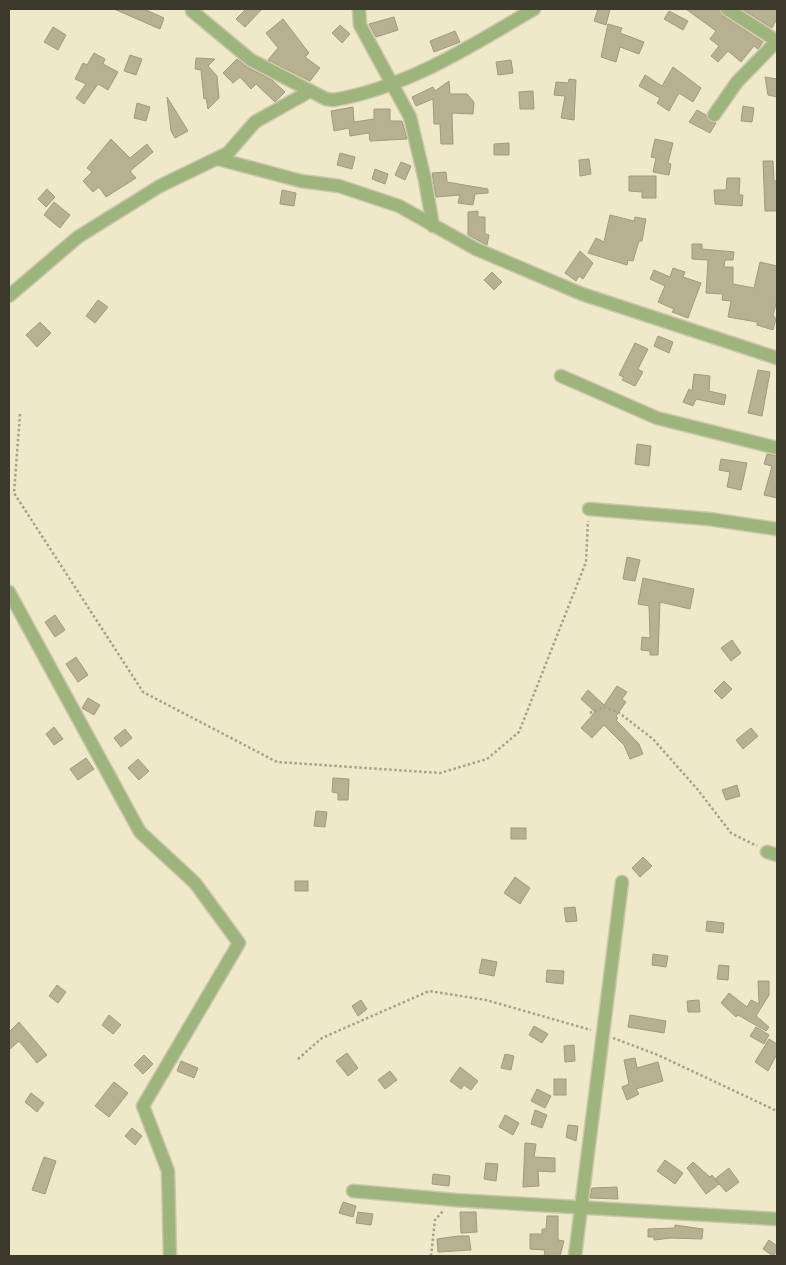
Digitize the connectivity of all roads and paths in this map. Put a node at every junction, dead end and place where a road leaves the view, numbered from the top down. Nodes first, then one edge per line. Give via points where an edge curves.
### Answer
1 (359, 9) edge
2 (534, 9) edge
3 (727, 9) edge
4 (192, 11) dead end
5 (391, 86) junction
6 (310, 91) junction
7 (714, 116) dead end
8 (218, 159) junction
9 (433, 226) junction
10 (9, 296) edge
11 (777, 358) edge
12 (561, 376) dead end
13 (20, 414) dead end
14 (777, 448) edge
15 (589, 509) joint
16 (777, 529) edge
17 (9, 592) edge
18 (590, 713) dead end
19 (772, 853) edge
20 (622, 882) dead end
21 (602, 1033) junction
22 (298, 1059) dead end
23 (777, 1111) edge
24 (353, 1190) dead end
25 (455, 1200) junction
26 (581, 1208) junction
27 (777, 1219) edge
28 (170, 1256) edge
29 (431, 1256) edge
30 (575, 1256) edge

1 - 5 street via 360,24
2 - 5 street via 467,48
3 - 7 street via 777,41 737,82
4 - 6 street via 251,60
5 - 6 street via 333,100
5 - 9 street via 410,117
6 - 8 street via 255,122 228,153
8 - 9 street via 300,181 339,186 399,206
8 - 10 street via 160,186 78,237
9 - 11 street via 476,249 582,294
12 - 14 street via 657,418
13 - 15 path via 14,493 143,692 277,762 440,773 487,759 519,732 586,562
15 - 16 street via 709,519
17 - 28 street via 140,832 195,883 239,943 144,1106 168,1171
18 - 19 path via 604,707 618,712 653,739 731,832
20 - 21 street
21 - 22 path via 486,1000 429,990 322,1038
21 - 23 path via 658,1055
21 - 26 street
24 - 25 street
25 - 26 street
25 - 29 path via 435,1220
26 - 27 street
26 - 30 street

